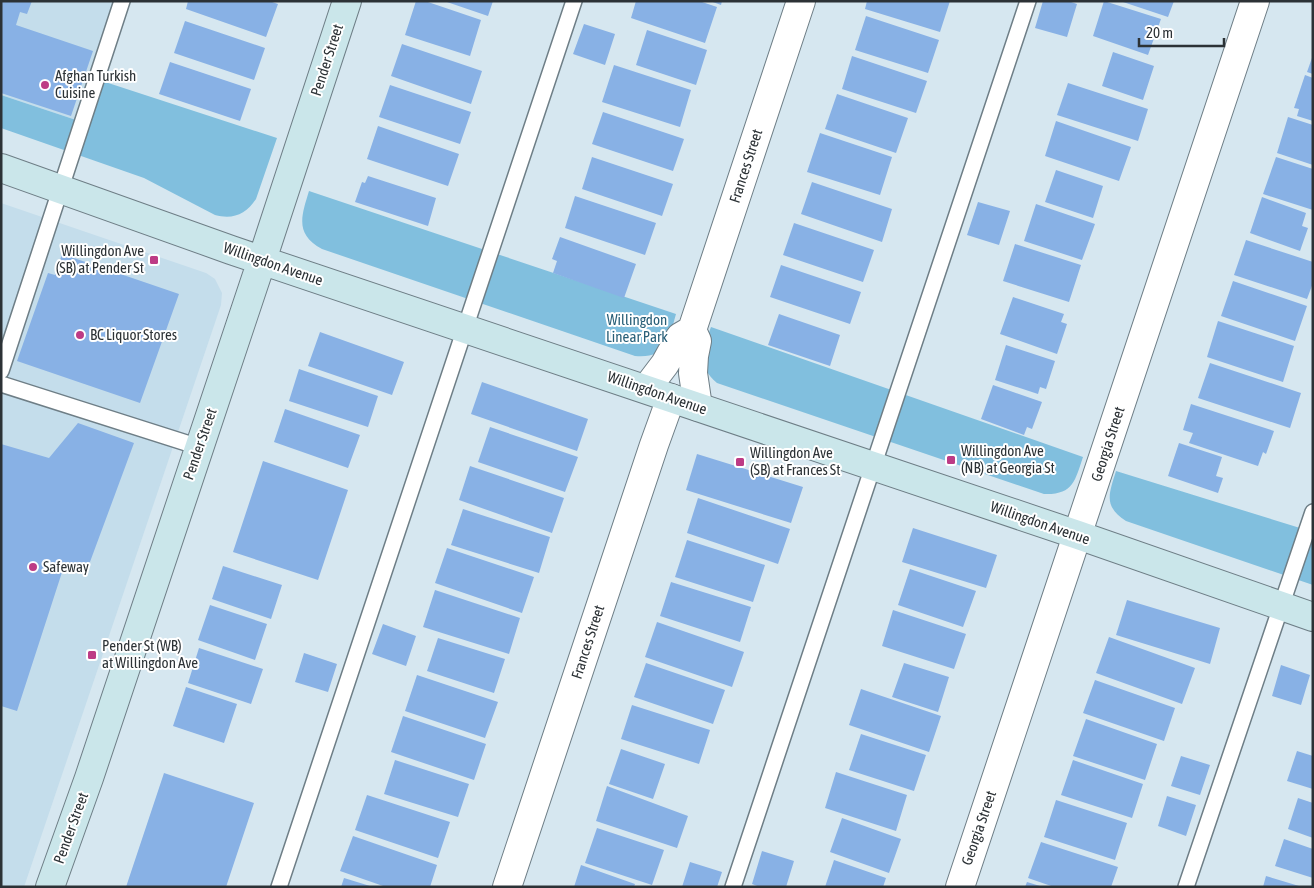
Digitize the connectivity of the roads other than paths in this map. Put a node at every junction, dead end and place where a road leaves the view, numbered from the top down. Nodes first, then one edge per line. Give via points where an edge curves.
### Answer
1 (122, 1) edge
2 (347, 1) edge
3 (574, 1) edge
4 (801, 1) edge
5 (1028, 1) edge
6 (1255, 1) edge
7 (1, 168) edge
8 (60, 188) junction
9 (262, 260) junction
10 (465, 328) junction
11 (692, 330) junction
12 (1, 371) edge
13 (1, 384) edge
14 (646, 389) junction
15 (671, 398) junction
16 (698, 407) junction
17 (199, 447) junction
18 (873, 466) junction
19 (1313, 512) edge
20 (1078, 535) junction
21 (1280, 606) junction
22 (1313, 617) edge
23 (50, 887) edge
24 (279, 887) edge
25 (506, 887) edge
26 (733, 887) edge
27 (960, 887) edge
28 (1186, 887) edge

1 - 8 lane
2 - 9 main road, Pender Street
3 - 10 lane
4 - 11 street, Frances Street
5 - 18 lane
6 - 20 street, Georgia Street
7 - 8 main road, Willingdon Avenue
8 - 9 main road, Willingdon Avenue
8 - 12 lane
9 - 10 main road, Willingdon Avenue
9 - 17 main road, Pender Street
10 - 14 main road, Willingdon Avenue
10 - 24 lane
11 - 14 street, Frances Street via 680,337
11 - 16 street, Frances Street via 697,341 693,372
13 - 17 lane
14 - 15 main road, Willingdon Avenue
15 - 16 main road, Willingdon Avenue
15 - 25 street, Frances Street
16 - 18 main road, Willingdon Avenue
17 - 23 main road, Pender Street
18 - 20 main road, Willingdon Avenue
18 - 26 lane
19 - 21 lane
20 - 21 main road, Willingdon Avenue
20 - 27 street, Georgia Street
21 - 22 main road, Willingdon Avenue
21 - 28 lane

